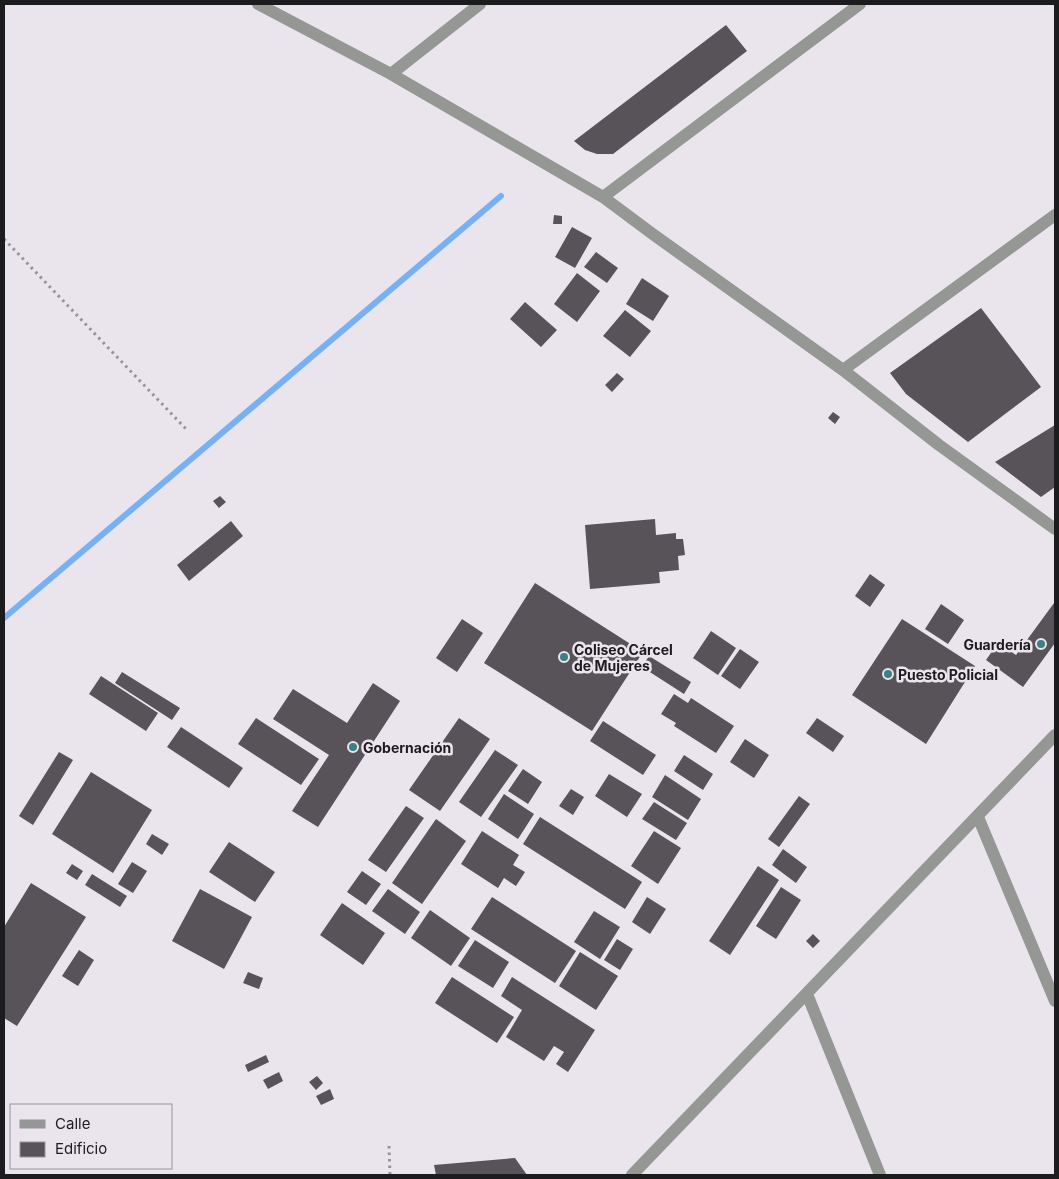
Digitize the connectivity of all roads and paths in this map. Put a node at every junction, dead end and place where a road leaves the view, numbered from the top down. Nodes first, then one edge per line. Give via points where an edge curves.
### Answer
1 (258, 4) edge
2 (480, 4) edge
3 (860, 4) edge
4 (391, 74) junction
5 (603, 197) junction
6 (1055, 215) edge
7 (4, 239) edge
8 (843, 370) junction
9 (187, 430) dead end
10 (1055, 529) edge
11 (1055, 735) edge
12 (978, 817) junction
13 (807, 994) junction
14 (1055, 1001) edge
15 (390, 1146) dead end
16 (390, 1175) edge
17 (632, 1175) edge
18 (880, 1175) edge

1 - 4 street
2 - 4 street
3 - 5 street
4 - 5 street
5 - 8 street
6 - 8 street
7 - 9 path
8 - 10 street
11 - 12 street
12 - 13 street
12 - 14 street
13 - 17 street
13 - 18 street
15 - 16 path

